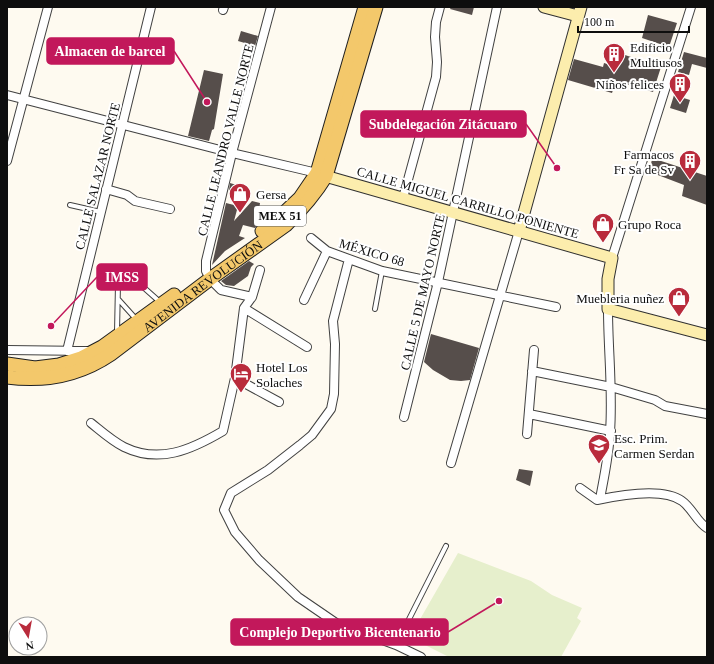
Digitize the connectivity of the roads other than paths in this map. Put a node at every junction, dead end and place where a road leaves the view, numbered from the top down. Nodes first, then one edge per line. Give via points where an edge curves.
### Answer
1 (48, 7) edge
2 (151, 7) edge
3 (271, 7) edge
4 (365, 7) edge
5 (376, 7) edge
6 (440, 7) edge
7 (497, 7) edge
8 (544, 7) edge
9 (691, 7) edge
10 (580, 12) edge
11 (7, 95) edge
12 (24, 100) junction
13 (122, 125) junction
14 (232, 153) junction
15 (7, 161) edge
16 (322, 175) junction
17 (106, 189) junction
18 (402, 198) junction
19 (70, 205) dead end
20 (170, 209) dead end
21 (101, 212) junction
22 (453, 212) junction
23 (519, 231) junction
24 (311, 238) dead end
25 (327, 251) junction
26 (612, 258) junction
27 (349, 259) junction
28 (260, 270) dead end
29 (382, 270) junction
30 (208, 275) junction
31 (438, 282) junction
32 (500, 296) junction
33 (252, 297) junction
34 (117, 299) junction
35 (304, 300) dead end
36 (166, 307) junction
37 (556, 307) dead end
38 (244, 308) junction
39 (374, 309) dead end
40 (608, 309) junction
41 (141, 325) junction
42 (707, 335) edge
43 (117, 336) junction
44 (307, 347) dead end
45 (7, 350) edge
46 (534, 350) dead end
47 (67, 351) junction
48 (94, 351) junction
49 (7, 364) edge
50 (532, 370) junction
51 (7, 377) edge
52 (235, 378) junction
53 (611, 387) junction
54 (279, 402) dead end
55 (529, 414) junction
56 (707, 414) edge
57 (404, 417) dead end
58 (91, 423) dead end
59 (610, 431) junction
60 (527, 434) dead end
61 (451, 463) dead end
62 (580, 488) dead end
63 (600, 499) junction
64 (707, 528) edge
65 (446, 546) dead end
66 (396, 645) junction
67 (421, 657) edge

1 - 12 street
2 - 13 street, CALLE SALAZAR NORTE
3 - 14 street, CALLE LEANDRO VALLE NORTE
4 - 16 main road, AVENIDA REVOLUCIÓN / MEX 51
5 - 16 main road, AVENIDA REVOLUCIÓN / MEX 51
6 - 18 street via 436,22 436,77
7 - 22 street, CALLE 5 DE MAYO NORTE
8 - 10 street
9 - 26 street
10 - 23 street
11 - 12 street
12 - 13 street
12 - 15 street
13 - 14 street
13 - 17 street, CALLE SALAZAR NORTE
14 - 16 street
14 - 30 street, CALLE LEANDRO VALLE NORTE via 206,261
16 - 18 street, CALLE MIGUEL CARRILLO PONIENTE
16 - 30 main road, AVENIDA REVOLUCIÓN / MEX 51 via 284,213
17 - 20 street via 127,195 135,201
17 - 21 street, CALLE SALAZAR NORTE
18 - 22 street, CALLE MIGUEL CARRILLO PONIENTE
19 - 21 lane
21 - 47 street, CALLE SALAZAR NORTE
22 - 23 street, CALLE MIGUEL CARRILLO PONIENTE
22 - 31 street, CALLE 5 DE MAYO NORTE
23 - 26 street, CALLE MIGUEL CARRILLO PONIENTE
23 - 32 street
24 - 25 street, MÉXICO 68
25 - 27 street, MÉXICO 68
25 - 35 street
26 - 40 street via 608,279
27 - 29 street, MÉXICO 68
27 - 66 street via 332,321 335,344 334,394 331,409 312,435 268,470 231,493 224,510 235,532 259,560 298,597 336,623
28 - 33 street
29 - 31 street, MÉXICO 68
29 - 39 lane
30 - 33 street via 220,290
30 - 36 main road, AVENIDA REVOLUCIÓN / MEX 51
31 - 32 street, MÉXICO 68
31 - 57 street, CALLE 5 DE MAYO NORTE
32 - 37 street, MÉXICO 68
32 - 61 street
33 - 38 street
34 - 36 lane via 118,284 127,277 133,278
34 - 41 lane
34 - 43 lane
36 - 41 main road, AVENIDA REVOLUCIÓN / MEX 51
38 - 44 street
38 - 52 street
40 - 42 street
40 - 53 street
41 - 43 main road, AVENIDA REVOLUCIÓN / MEX 51
41 - 51 main road, AVENIDA REVOLUCIÓN / MEX 51 via 104,359 79,371 39,379
43 - 48 main road, AVENIDA REVOLUCIÓN / MEX 51
45 - 47 street
46 - 50 street
47 - 48 street
48 - 49 main road, AVENIDA REVOLUCIÓN / MEX 51 via 81,358 52,366 35,368
50 - 53 street
50 - 55 street
52 - 54 street
52 - 58 street via 223,430 187,449 161,455 147,455 123,447
53 - 56 street via 655,400 665,406
53 - 59 street
55 - 59 street
55 - 60 street
59 - 63 street
62 - 63 street
63 - 64 street via 639,493 672,496 690,508
65 - 66 lane
66 - 67 street

